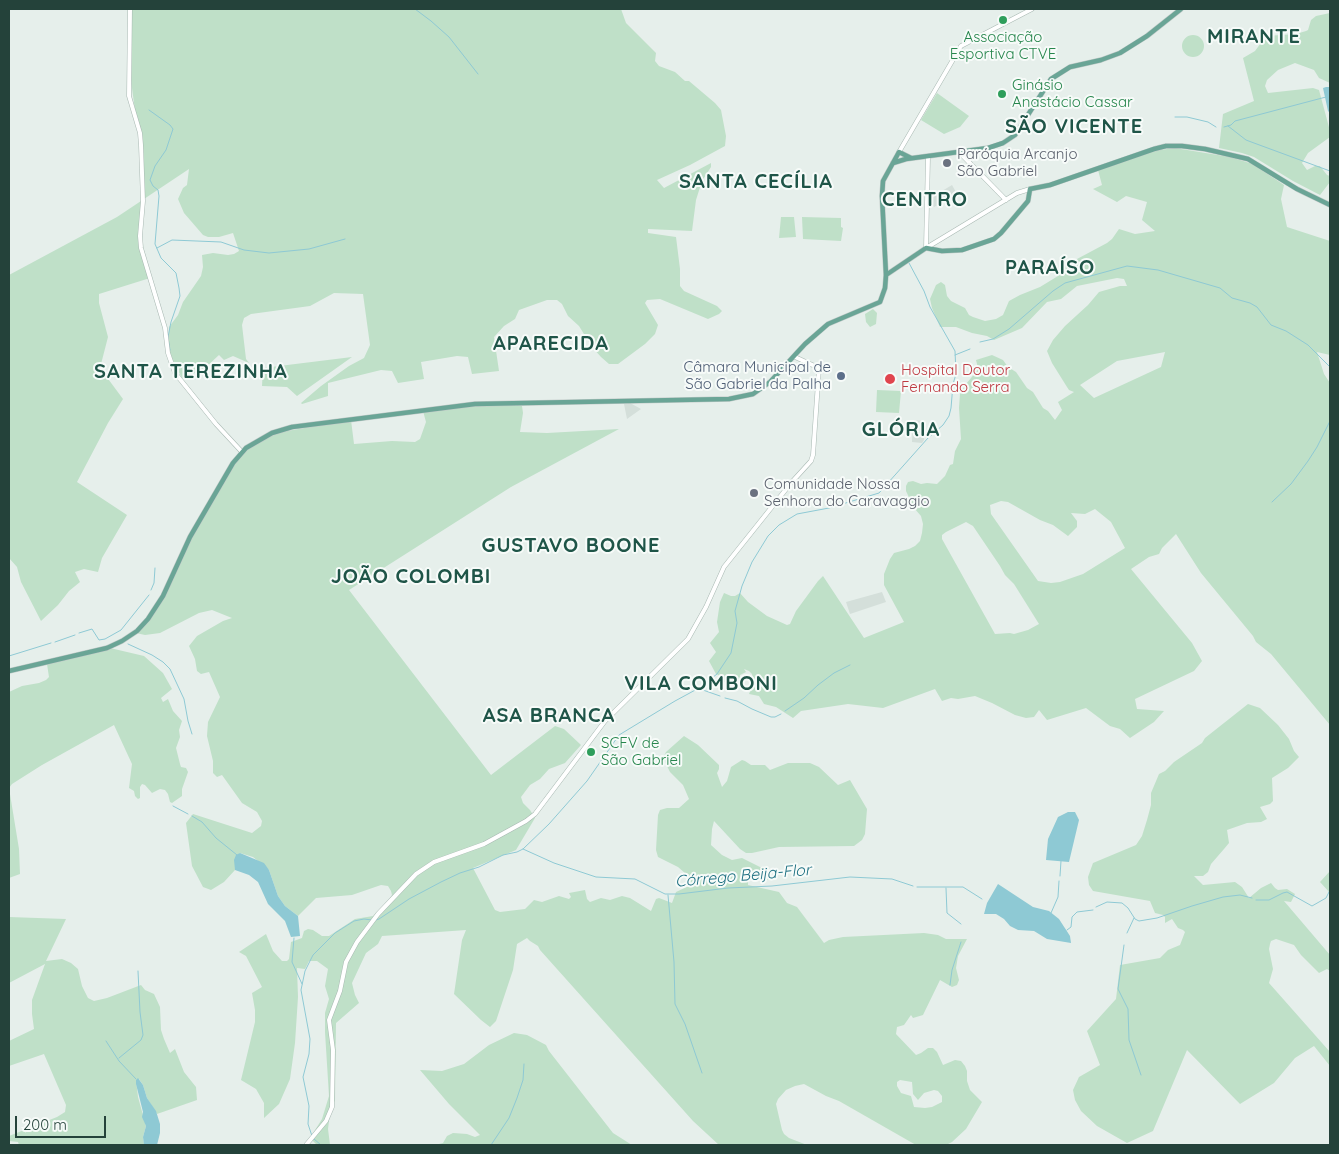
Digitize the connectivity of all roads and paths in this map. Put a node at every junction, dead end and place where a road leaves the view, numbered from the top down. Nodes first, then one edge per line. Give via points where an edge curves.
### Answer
1 (130, 9) edge
2 (1032, 9) edge
3 (1181, 9) edge
4 (899, 152) junction
5 (958, 152) junction
6 (928, 157) junction
7 (911, 158) junction
8 (893, 163) junction
9 (1030, 189) junction
10 (1006, 200) junction
11 (1330, 205) edge
12 (924, 249) junction
13 (886, 275) junction
14 (795, 357) junction
15 (242, 452) junction
16 (9, 672) edge
17 (306, 1145) edge

1 - 15 street via 129,96 141,145 141,248 165,328 172,368
2 - 4 street via 961,46
3 - 5 main road via 1115,56 1070,67 1051,79 1009,140 994,147
4 - 7 main road
4 - 8 main road
5 - 6 main road
5 - 10 street
6 - 7 main road
6 - 12 street
7 - 8 main road
8 - 13 main road via 883,181 882,196
9 - 10 street
9 - 11 main road via 1154,149 1182,146 1248,159
9 - 12 main road via 1028,201 994,239 962,250
10 - 12 street
12 - 13 main road
13 - 14 main road via 880,302 828,324
14 - 15 main road via 764,387 742,398 475,404 279,430 260,438
14 - 17 street via 819,368 811,461 724,567 688,639 605,721 540,807 518,826 473,849 434,862 416,874 373,921 348,956 340,991 331,1012 332,1107
15 - 16 main road via 226,473 190,537 155,609 138,631 107,648

